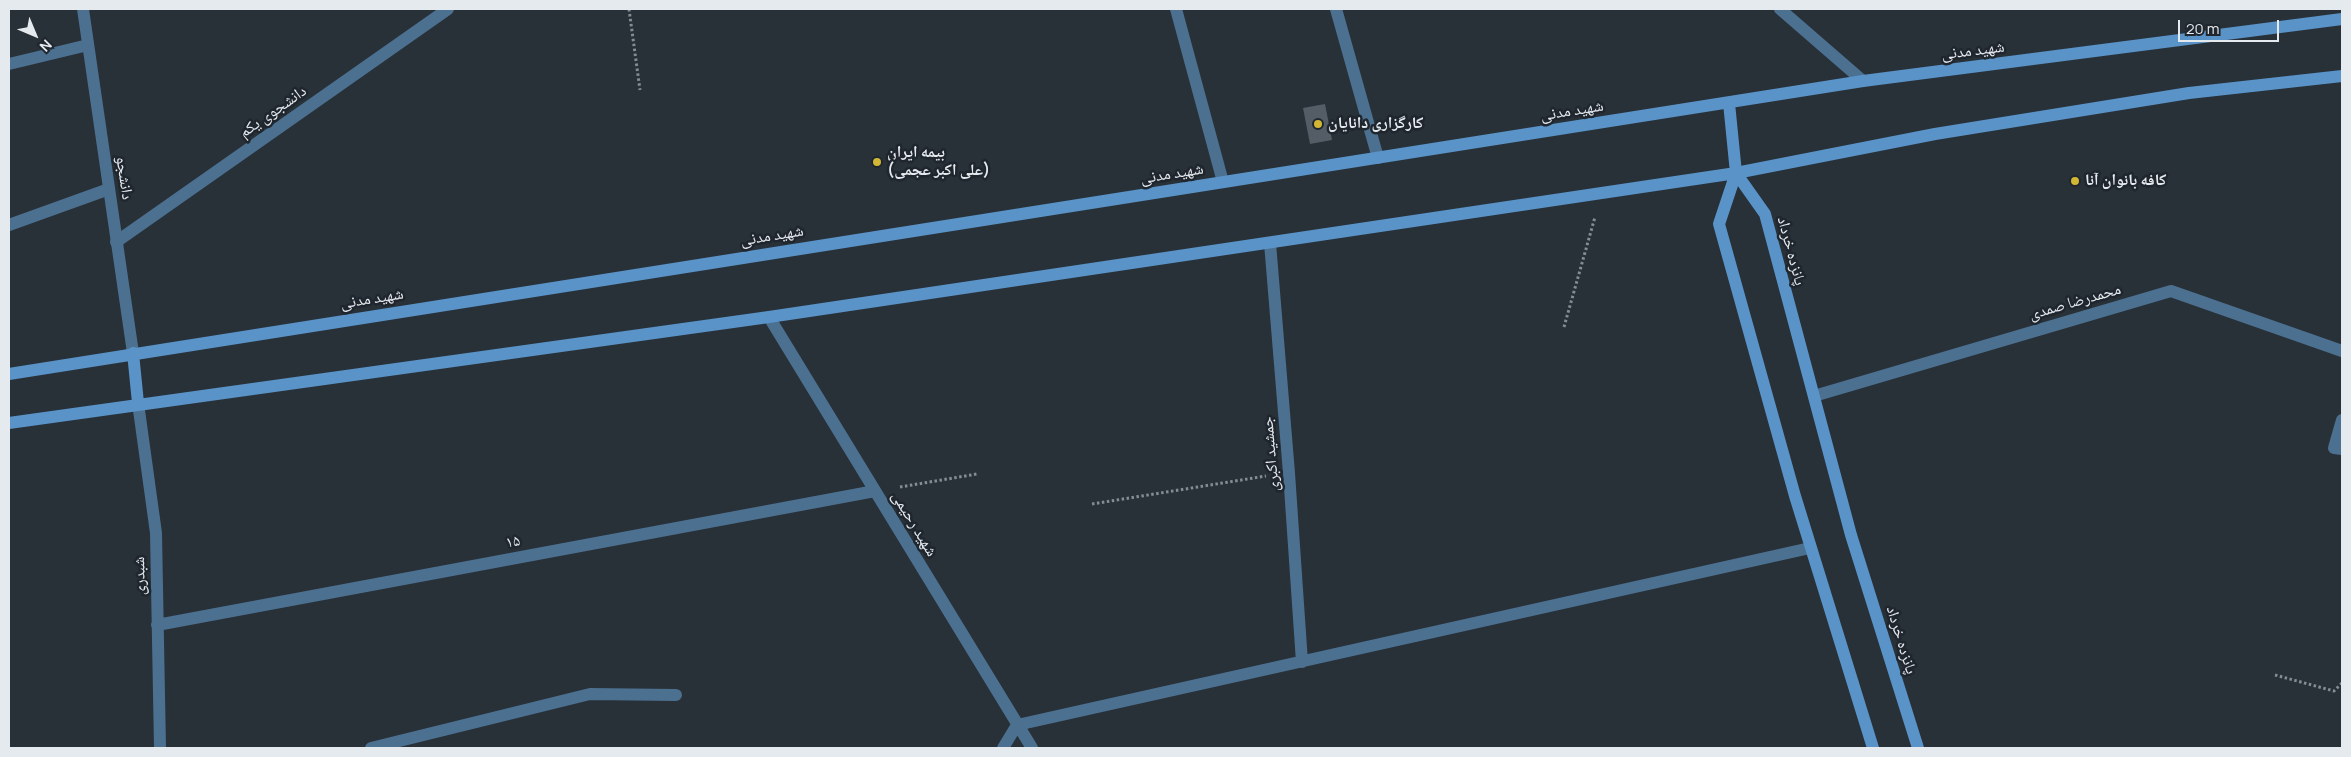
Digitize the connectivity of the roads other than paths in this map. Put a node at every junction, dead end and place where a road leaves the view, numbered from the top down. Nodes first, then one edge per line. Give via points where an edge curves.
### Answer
1 (83, 9) edge
2 (448, 9) edge
3 (1176, 9) edge
4 (1336, 9) edge
5 (1780, 9) edge
6 (2342, 19) edge
7 (88, 44) junction
8 (9, 64) edge
9 (2342, 76) edge
10 (1863, 81) junction
11 (1729, 103) junction
12 (1378, 158) junction
13 (1736, 173) junction
14 (1223, 182) junction
15 (109, 188) junction
16 (9, 225) edge
17 (116, 242) junction
18 (1270, 243) junction
19 (769, 317) junction
20 (2342, 351) edge
21 (133, 353) junction
22 (9, 374) edge
23 (1814, 396) junction
24 (138, 403) junction
25 (2342, 420) edge
26 (9, 423) edge
27 (2338, 449) edge
28 (875, 491) junction
29 (1810, 548) junction
30 (158, 625) junction
31 (1302, 662) junction
32 (676, 695) dead end
33 (1017, 725) junction
34 (160, 748) edge
35 (371, 748) edge
36 (1003, 748) edge
37 (1032, 748) edge
38 (1873, 748) edge
39 (1918, 748) edge

1 - 7 street, دانشجو
2 - 17 street, دانشجوی یکم
3 - 14 street
4 - 12 street
5 - 10 street
6 - 10 main road, شهید مدنی
7 - 8 street
7 - 15 street, دانشجو
9 - 13 main road via 2179,95 1935,134
10 - 11 main road, شهید مدنی
11 - 12 main road, شهید مدنی
11 - 13 main road
12 - 14 main road, شهید مدنی
13 - 18 main road
13 - 23 main road, پانزده خرداد via 1765,214
13 - 29 main road via 1719,224
14 - 21 main road, شهید مدنی
15 - 16 street
15 - 17 street, دانشجو
17 - 21 street, دانشجو
18 - 19 main road
18 - 31 street, جمشید اکبری
19 - 24 main road
19 - 28 street, شهید رحیمی
20 - 23 street, محمدرضا صمدی via 2171,291
21 - 22 main road, شهید مدنی
21 - 24 main road
23 - 39 main road, پانزده خرداد via 1851,535
24 - 26 main road
24 - 30 street, شبدری via 156,533
25 - 27 street
28 - 30 street, ۱۵
28 - 33 street, شهید رحیمی
29 - 31 street
29 - 38 main road
30 - 34 street, شبدری
31 - 33 street
32 - 35 street via 590,694
33 - 36 street
33 - 37 street, شهید رحیمی

